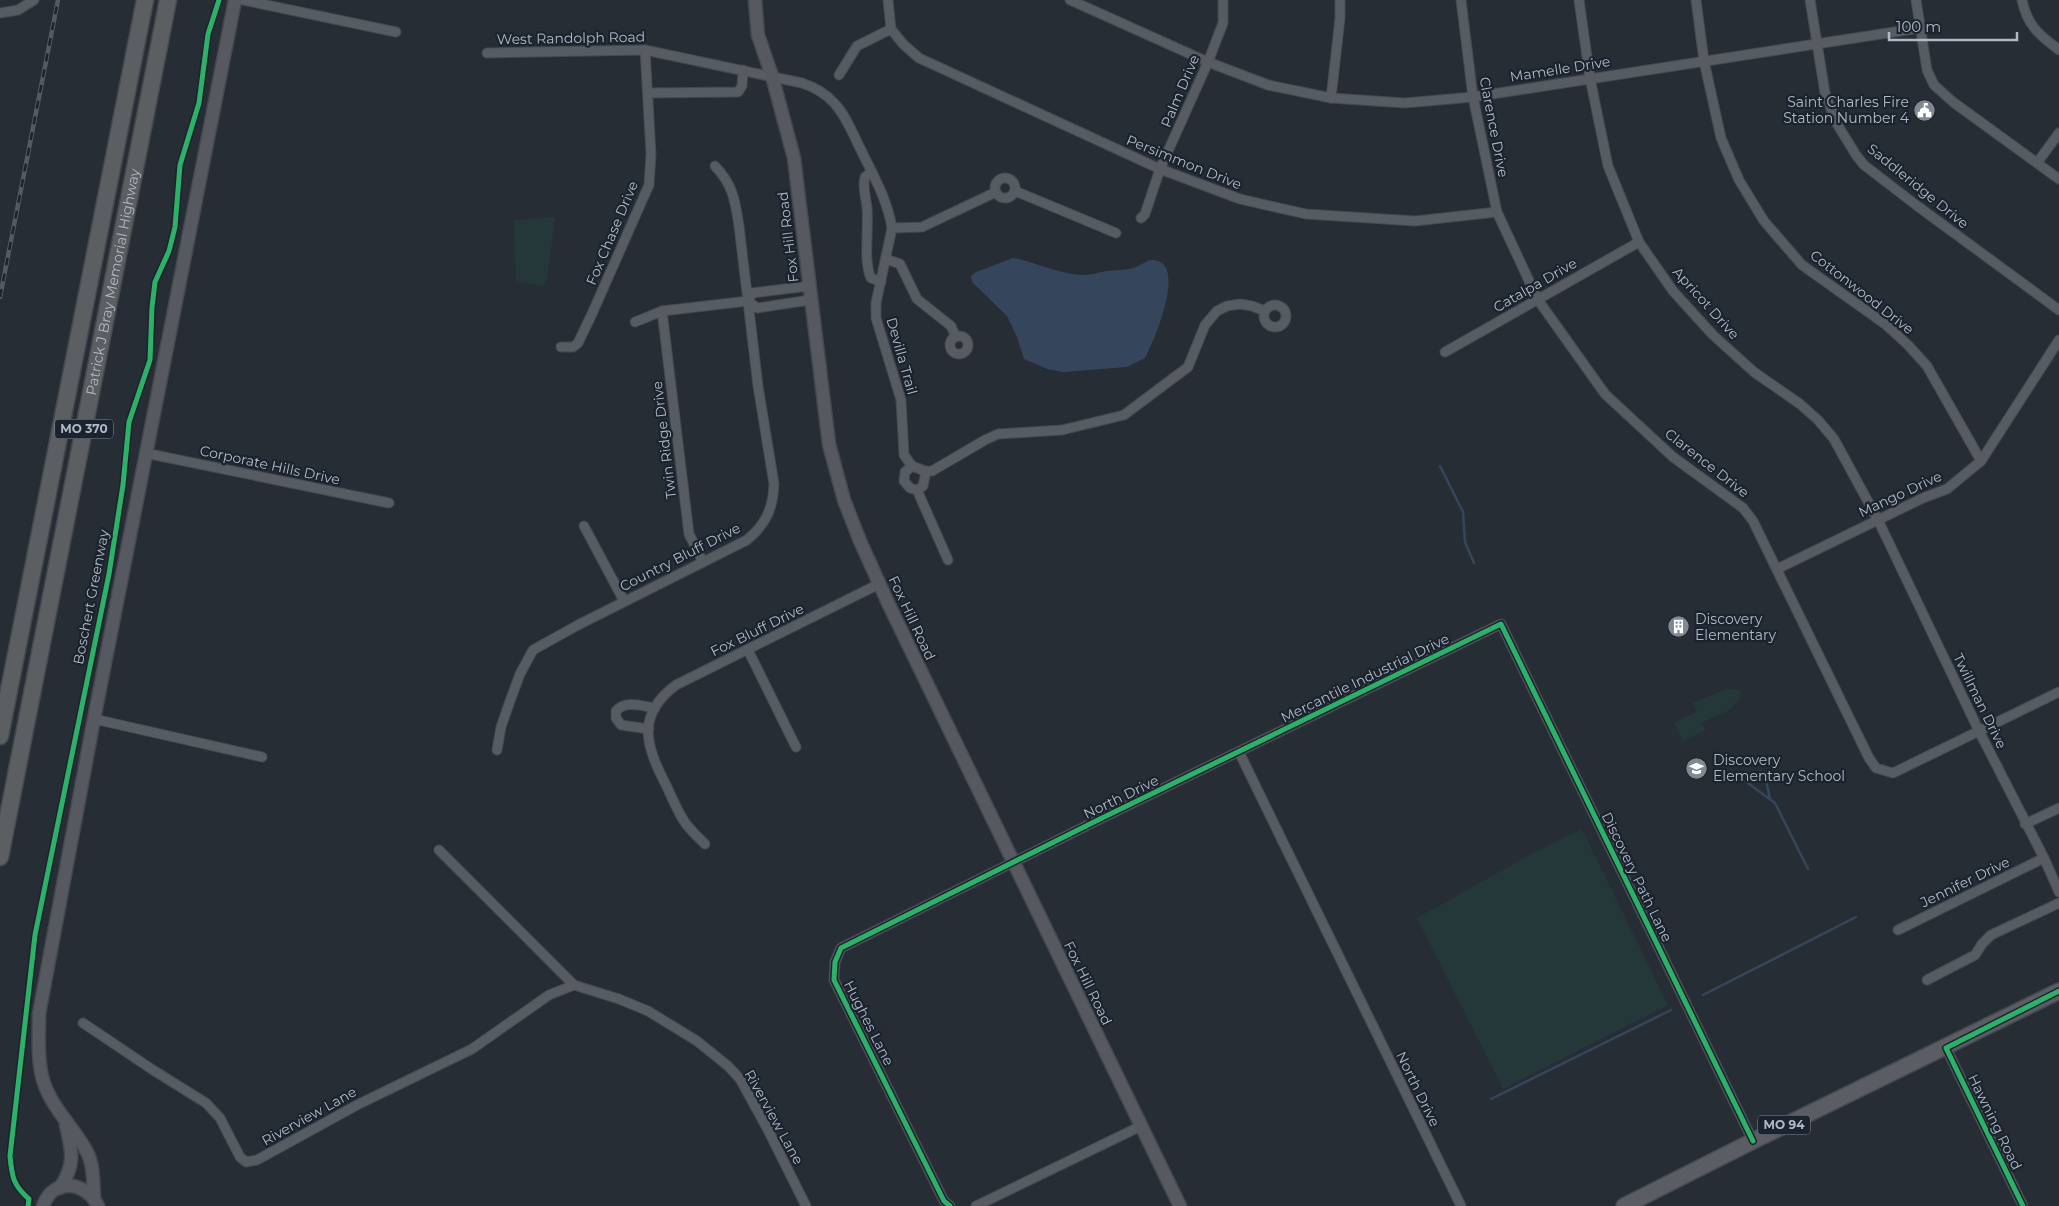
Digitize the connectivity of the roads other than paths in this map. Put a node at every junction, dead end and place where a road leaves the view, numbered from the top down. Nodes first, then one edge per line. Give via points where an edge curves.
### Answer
1 (34, 0) edge
2 (145, 0) edge
3 (168, 0) edge
4 (235, 0) edge
5 (243, 0) edge
6 (755, 0) edge
7 (888, 0) edge
8 (1070, 0) edge
9 (1223, 0) edge
10 (1340, 0) edge
11 (1460, 0) edge
12 (1579, 0) edge
13 (1696, 0) edge
14 (1810, 0) edge
15 (1916, 0) edge
16 (2022, 0) edge
17 (0, 13) edge
18 (1920, 28) junction
19 (891, 29) junction
20 (396, 32) dead end
21 (1816, 44) junction
22 (646, 50) junction
23 (2059, 50) edge
24 (487, 53) dead end
25 (1704, 61) junction
26 (1208, 62) junction
27 (743, 70) junction
28 (840, 75) dead end
29 (772, 76) junction
30 (1590, 78) junction
31 (648, 93) junction
32 (1473, 97) junction
33 (1331, 98) junction
34 (2059, 133) edge
35 (2037, 163) junction
36 (715, 166) dead end
37 (1160, 169) junction
38 (872, 172) junction
39 (2059, 179) edge
40 (1015, 191) junction
41 (996, 192) junction
42 (1497, 212) junction
43 (1141, 218) dead end
44 (892, 228) junction
45 (1116, 232) dead end
46 (1639, 242) junction
47 (886, 259) junction
48 (881, 282) junction
49 (809, 286) junction
50 (810, 300) junction
51 (1538, 300) junction
52 (748, 301) junction
53 (2059, 310) edge
54 (662, 311) junction
55 (1265, 312) dead end
56 (635, 322) dead end
57 (956, 337) dead end
58 (2059, 340) edge
59 (561, 347) dead end
60 (1445, 352) dead end
61 (145, 453) junction
62 (1981, 461) junction
63 (912, 466) junction
64 (926, 471) junction
65 (917, 490) junction
66 (389, 503) dead end
67 (1878, 520) junction
68 (584, 526) dead end
69 (948, 560) dead end
70 (703, 562) junction
71 (1777, 569) junction
72 (879, 584) junction
73 (624, 601) junction
74 (1500, 624) joint
75 (748, 650) junction
76 (2059, 692) edge
77 (655, 708) junction
78 (94, 719) junction
79 (648, 729) junction
80 (1979, 731) junction
81 (0, 736) edge
82 (796, 747) dead end
83 (497, 750) dead end
84 (1239, 752) junction
85 (262, 757) dead end
86 (2059, 808) edge
87 (2025, 824) junction
88 (705, 844) dead end
89 (439, 850) dead end
90 (0, 858) edge
91 (2044, 858) junction
92 (1013, 863) junction
93 (2059, 892) edge
94 (2059, 903) edge
95 (1898, 930) dead end
96 (1927, 980) dead end
97 (574, 985) junction
98 (2059, 991) edge
99 (82, 1023) dead end
100 (1946, 1048) junction
101 (66, 1122) junction
102 (1141, 1126) junction
103 (1753, 1140) junction
104 (60, 1188) junction
105 (96, 1202) edge
106 (941, 1202) edge
107 (41, 1204) edge
108 (806, 1206) edge
109 (950, 1206) edge
110 (976, 1206) edge
111 (1180, 1206) edge
112 (1461, 1206) edge
113 (1624, 1206) edge
114 (2023, 1206) edge

1 - 17 street via 18,10
2 - 81 highway, Patrick J Bray Memorial Highway / MO 370
3 - 90 highway, Patrick J Bray Memorial Highway / MO 370
4 - 61 main road
5 - 20 street
6 - 29 main road, Fox Hill Road via 758,35
7 - 19 street
8 - 26 street, Mamelle Drive
9 - 26 street, Palm Drive via 1223,23
10 - 33 street
11 - 32 street, Clarence Drive
12 - 30 street, Apricot Drive
13 - 25 street, Cottonwood Drive
14 - 21 street, Saddleridge Drive
15 - 18 street
16 - 23 street via 2025,14 2037,34
18 - 21 street, Mamelle Drive
18 - 35 street via 1927,70 1938,89
19 - 28 street via 857,46
19 - 37 street, Persimmon Drive via 919,58
21 - 25 street, Mamelle Drive
21 - 53 street, Saddleridge Drive via 1825,93 1837,124 1864,165
22 - 24 street, West Randolph Road
22 - 27 street, West Randolph Road
22 - 31 street, Fox Chase Drive
25 - 30 street, Mamelle Drive
25 - 62 street, Cottonwood Drive via 1721,138 1739,180 1764,220 1802,265 1885,324 1927,366
26 - 33 street, Mamelle Drive via 1268,85
26 - 37 street, Palm Drive
27 - 29 street, West Randolph Road
27 - 31 street via 742,86 738,92
29 - 38 street, Devilla Trail via 814,87 835,103
29 - 49 main road, Fox Hill Road via 794,158
30 - 32 street, Mamelle Drive
30 - 46 street, Apricot Drive via 1608,166
31 - 59 street, Fox Chase Drive via 651,154 646,195 578,342 573,347
32 - 33 street, Mamelle Drive via 1405,103
32 - 42 street, Clarence Drive
34 - 35 street
35 - 39 street
36 - 52 street, Country Bluff Drive via 727,179 735,201
37 - 42 street, Persimmon Drive via 1240,200 1306,214 1415,220
37 - 43 street, Palm Drive
38 - 44 street, Devilla Trail via 884,196
38 - 48 street via 865,177 864,184 869,269 871,278
40 - 41 street via 1008,198
40 - 41 street via 1013,182 1005,178 997,182
40 - 45 street
41 - 44 street via 922,227
42 - 51 street, Clarence Drive
44 - 47 street, Devilla Trail
46 - 51 street, Catalpa Drive
46 - 67 street, Apricot Drive via 1673,291 1713,336 1818,420 1834,439
47 - 48 street, Devilla Trail
47 - 57 street via 900,264 917,299 951,326
48 - 63 street, Devilla Trail via 876,318 901,400 904,456
49 - 50 main road, Fox Hill Road
49 - 52 street via 752,292
50 - 52 street via 756,308
50 - 72 main road, Fox Hill Road via 829,444 844,500
51 - 60 street, Catalpa Drive
51 - 71 street, Clarence Drive via 1605,394 1674,457 1743,508
52 - 54 street
52 - 70 street, Country Bluff Drive via 774,498 760,529 747,540
54 - 56 street
54 - 70 street, Twin Ridge Drive via 689,534
55 - 64 street via 1240,304 1217,312 1206,325 1188,367 1124,415 1062,430 998,434 941,467
58 - 62 street, Mango Drive
61 - 66 street, Corporate Hills Drive
61 - 78 main road
62 - 67 street, Mango Drive via 1946,489
63 - 64 street
63 - 65 street via 905,472 904,481
64 - 65 street via 923,486
65 - 69 street
67 - 71 street, Mango Drive
67 - 80 street, Twillman Drive
68 - 73 street
70 - 73 street, Country Bluff Drive
71 - 80 street, Clarence Drive via 1876,768 1893,773
72 - 75 street, Fox Bluff Drive
72 - 92 main road, Fox Hill Road
73 - 83 street, Country Bluff Drive via 533,650 520,674 501,727
74 - 84 street, Mercantile Industrial Drive
74 - 103 street, Discovery Path Lane
75 - 77 street, Fox Bluff Drive via 676,685
75 - 82 street
76 - 80 street, Clarence Drive
77 - 79 street, Fox Bluff Drive
77 - 79 street via 630,704 621,705 616,711 621,725
78 - 85 street
78 - 101 main road via 39,1014 39,1056 43,1080
79 - 88 street, Fox Bluff Drive via 650,752 684,822
80 - 87 street, Twillman Drive
84 - 92 street, North Drive
84 - 112 street, North Drive
86 - 87 street
87 - 91 street, Twillman Drive
89 - 97 street, Riverview Lane
91 - 93 street, Twillman Drive
91 - 95 street, Jennifer Drive
92 - 102 main road, Fox Hill Road
92 - 106 street, Hughes Lane via 841,948 835,962 834,980
94 - 96 street via 1991,935 1975,955
97 - 99 street, Riverview Lane via 549,995 472,1049 359,1104 257,1160 246,1162 240,1157 220,1118 206,1103
97 - 108 street, Riverview Lane via 620,998 648,1011 697,1041 728,1066 740,1079
98 - 100 main road, MO 94
100 - 103 main road, MO 94
100 - 114 street, Hawning Road
101 - 104 main road via 72,1164
101 - 105 main road via 88,1154
102 - 110 street
102 - 111 main road, Fox Hill Road
103 - 113 main road, MO 94
104 - 105 main road via 79,1187
104 - 107 main road
106 - 109 street, Hughes Lane

